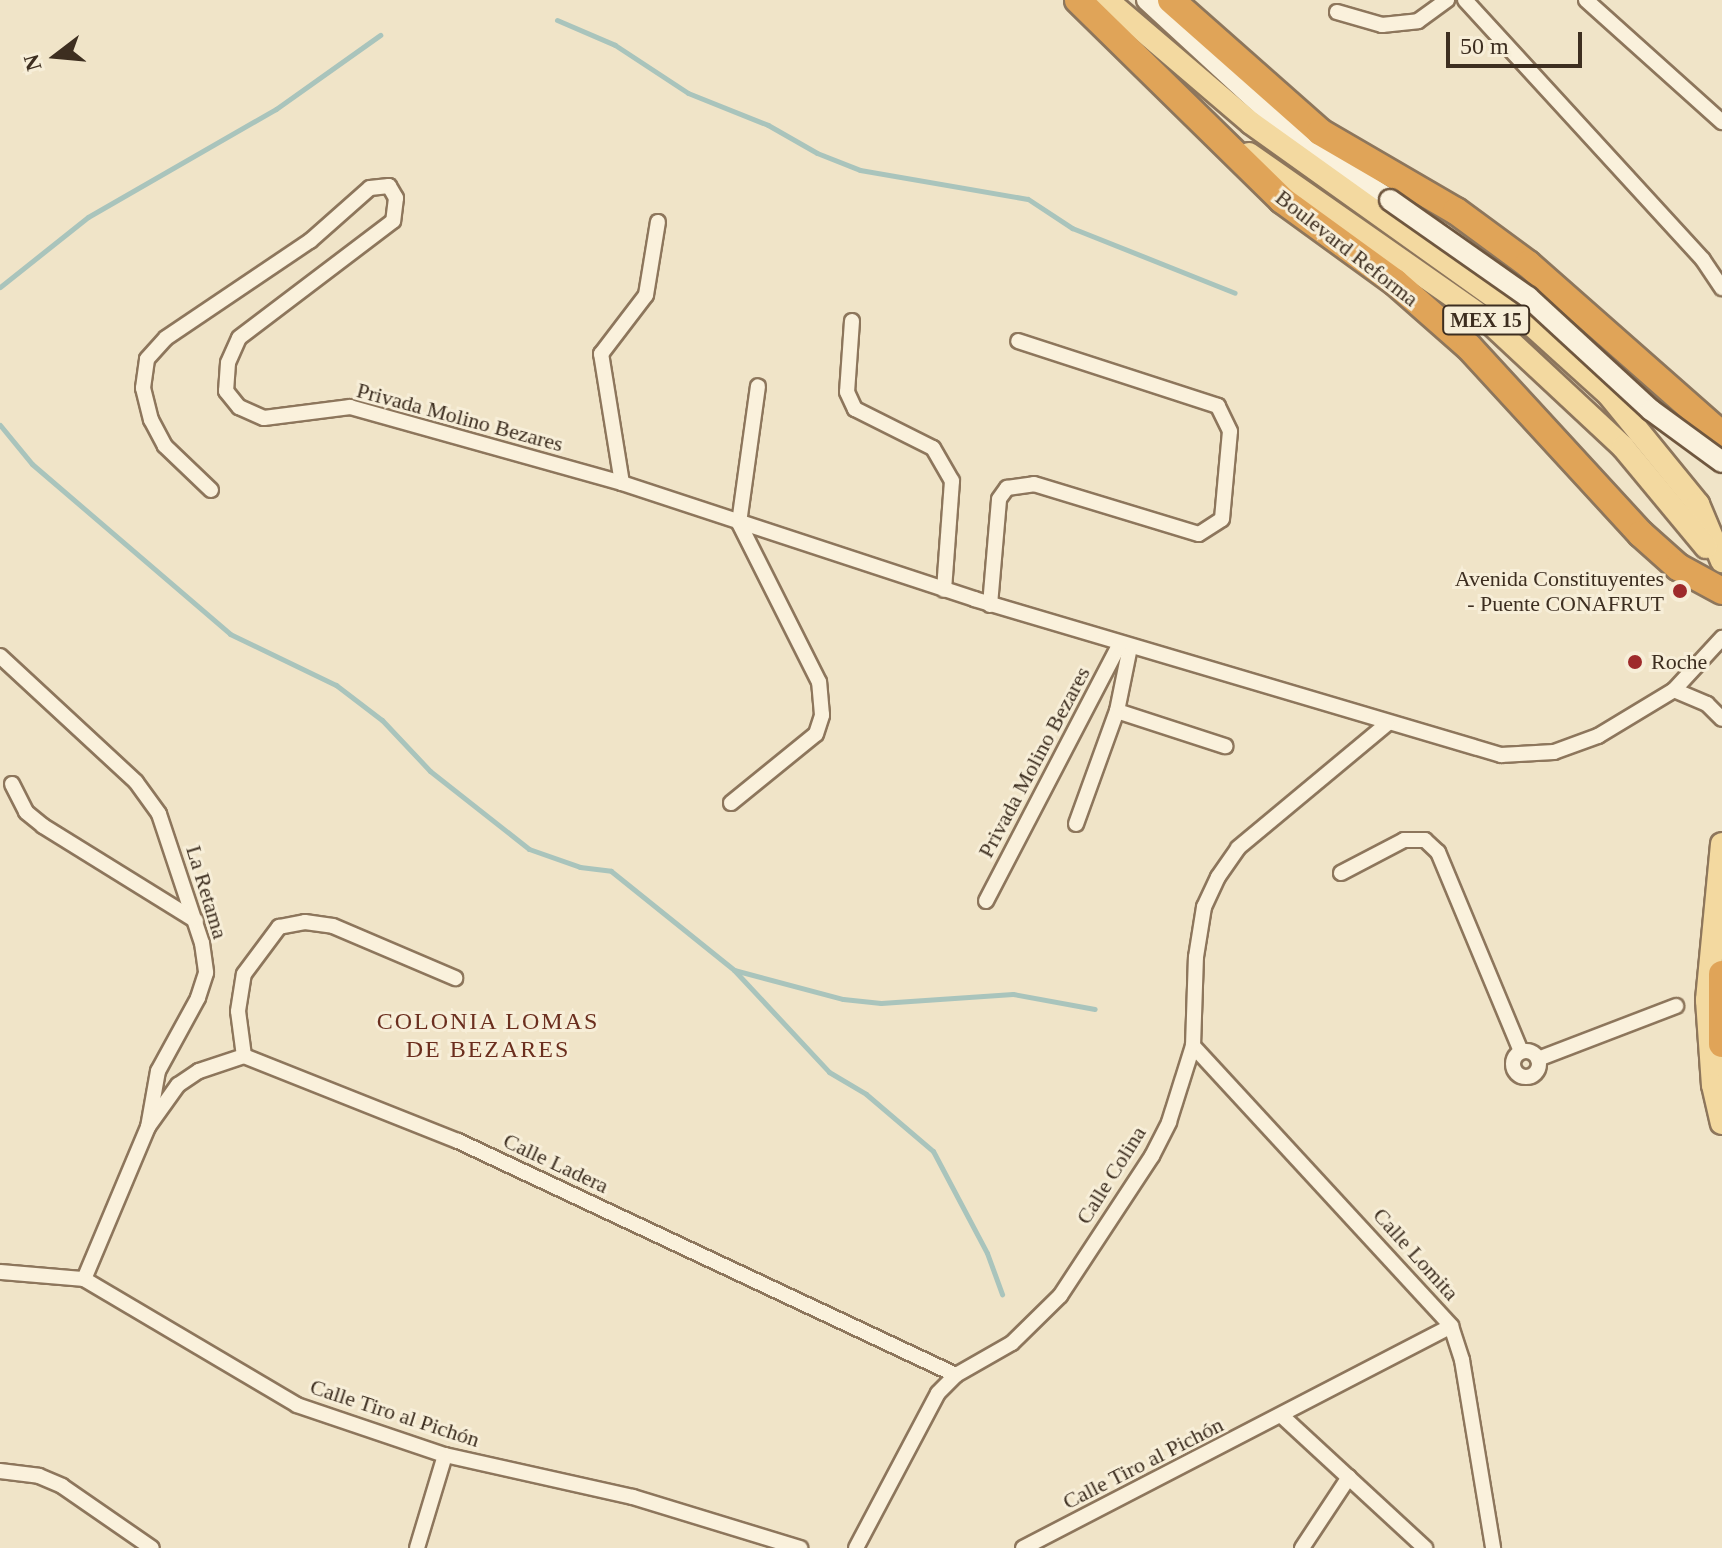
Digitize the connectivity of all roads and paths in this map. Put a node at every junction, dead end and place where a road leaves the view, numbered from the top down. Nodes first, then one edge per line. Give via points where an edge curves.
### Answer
1 (1078, 0) edge
2 (1107, 0) edge
3 (1147, 0) edge
4 (1171, 0) edge
5 (1447, 0) edge
6 (1465, 0) edge
7 (1586, 0) edge
8 (1337, 12) dead end
9 (1204, 119) junction
10 (1722, 122) edge
11 (658, 222) dead end
12 (1722, 288) edge
13 (852, 321) dead end
14 (1018, 341) dead end
15 (1663, 385) junction
16 (758, 386) dead end
17 (1722, 435) edge
18 (1722, 462) edge
19 (1722, 468) edge
20 (622, 483) junction
21 (211, 490) dead end
22 (739, 523) junction
23 (1722, 561) edge
24 (1722, 572) edge
25 (944, 590) junction
26 (1722, 591) edge
27 (990, 605) junction
28 (1722, 638) edge
29 (1125, 645) junction
30 (0, 656) edge
31 (1674, 690) junction
32 (1117, 711) junction
33 (1722, 719) edge
34 (1387, 724) junction
35 (1225, 746) dead end
36 (12, 784) dead end
37 (731, 803) dead end
38 (1076, 824) dead end
39 (1722, 844) edge
40 (1341, 873) dead end
41 (986, 901) dead end
42 (196, 921) junction
43 (1722, 974) edge
44 (455, 978) dead end
45 (1676, 1006) dead end
46 (1722, 1044) edge
47 (1193, 1046) junction
48 (1521, 1051) junction
49 (244, 1056) junction
50 (1538, 1059) junction
51 (1722, 1123) edge
52 (148, 1127) junction
53 (0, 1272) edge
54 (84, 1279) junction
55 (1451, 1326) junction
56 (956, 1375) junction
57 (1282, 1416) junction
58 (445, 1455) junction
59 (0, 1471) edge
60 (1349, 1477) junction
61 (152, 1548) edge
62 (417, 1548) edge
63 (800, 1548) edge
64 (856, 1548) edge
65 (1023, 1548) edge
66 (1302, 1548) edge
67 (1425, 1548) edge
68 (1493, 1548) edge

1 - 9 highway, Boulevard Reforma / MEX 15
2 - 23 main road via 1251,123 1525,319 1609,395 1698,504
3 - 18 main road, bridge via 1299,140 1528,297 1651,410
4 - 15 highway, MEX 15 via 1320,132 1456,211 1528,264
5 - 8 street via 1418,21 1394,24
6 - 12 street via 1693,249
7 - 10 street
9 - 24 main road, MEX 15 via 1307,200 1487,320 1623,447 1694,528
9 - 26 highway, Boulevard Reforma via 1282,200 1395,282 1469,347 1641,534 1678,567
11 - 20 street via 646,295 601,354
13 - 25 street via 847,392 855,409 933,448 952,481
14 - 27 street via 1218,406 1230,431 1222,519 1199,534 1034,484 1007,488 999,499
15 - 17 highway
15 - 19 main road, MEX 15
16 - 22 street
20 - 21 street, Privada Molino Bezares via 350,407 264,418 226,391 228,363 239,338 393,221 396,198 389,186 370,188 310,241 166,338 147,359 143,388 151,420 165,446
20 - 22 street, Privada Molino Bezares
22 - 25 street, Privada Molino Bezares
22 - 37 street via 819,682 822,715 816,734
25 - 27 street, Privada Molino Bezares
27 - 29 street, Privada Molino Bezares
28 - 31 street, Privada Molino Bezares
29 - 32 street
29 - 34 street, Privada Molino Bezares
29 - 41 street, Privada Molino Bezares
30 - 42 street, La Retama via 136,782 159,814
31 - 33 street via 1707,704
31 - 34 street, Privada Molino Bezares via 1598,736 1521,757
32 - 35 street
32 - 38 street
34 - 47 street, Calle Colina via 1238,848 1218,877 1204,907 1196,957
36 - 42 street via 26,812 43,826
39 - 51 main road via 1707,1000
40 - 48 street via 1404,840 1425,840 1438,852
42 - 52 street, La Retama via 206,973 158,1071
43 - 46 highway
44 - 49 street via 333,926 305,922 279,927 244,974 238,1011
45 - 50 street
47 - 55 street, Calle Lomita
47 - 56 street, Calle Colina via 1169,1122 1152,1156 1060,1296 1012,1343
48 - 50 street
48 - 50 street via 1513,1065 1520,1076 1534,1075
49 - 52 street via 199,1071 178,1085
49 - 56 street, Calle Ladera via 458,1141
52 - 54 street, La Retama
53 - 54 street, Calle Tiro al Pichón
54 - 58 street, Calle Tiro al Pichón via 271,1394
55 - 57 street, Calle Tiro al Pichón
55 - 68 street, Calle Lomita via 1462,1360
56 - 64 street, Calle Colina via 938,1393
57 - 60 street
57 - 65 street, Calle Tiro al Pichón
58 - 62 street
58 - 63 street, Calle Tiro al Pichón via 633,1497
59 - 61 street via 39,1476 62,1486
60 - 66 street
60 - 67 street

